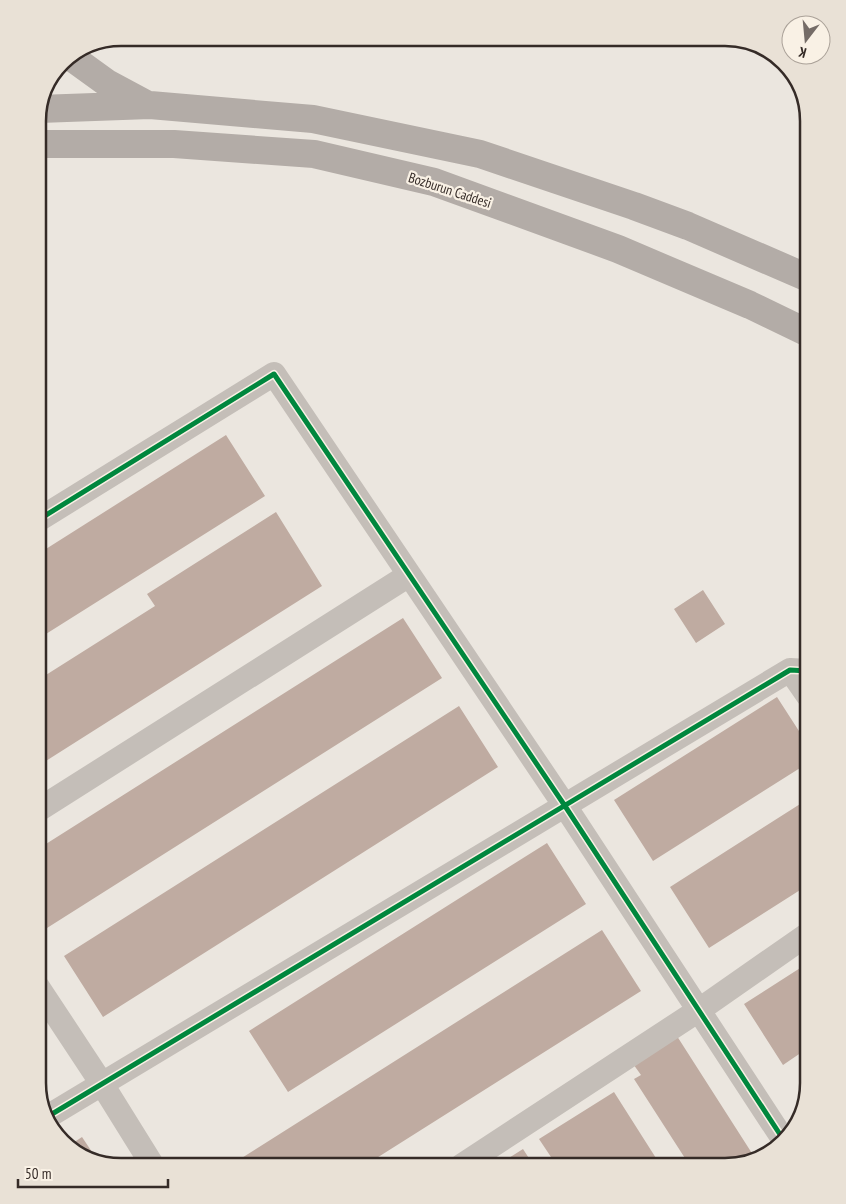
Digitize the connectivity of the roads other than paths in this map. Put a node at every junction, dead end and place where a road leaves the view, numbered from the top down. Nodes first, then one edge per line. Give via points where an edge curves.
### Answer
1 (77, 61) edge
2 (150, 105) junction
3 (48, 109) edge
4 (46, 144) edge
5 (800, 275) edge
6 (800, 329) edge
7 (46, 515) edge
8 (409, 575) junction
9 (799, 671) edge
10 (46, 805) edge
11 (565, 806) junction
12 (800, 940) edge
13 (46, 999) edge
14 (699, 1010) junction
15 (102, 1084) junction
16 (53, 1113) edge
17 (780, 1134) edge
18 (148, 1158) edge
19 (473, 1158) edge

1 - 2 main road via 108,83
2 - 3 main road
2 - 5 main road via 313,119 480,154 688,226
4 - 6 main road, Bozburun Caddesi via 174,144 314,154 434,182 618,248
7 - 8 street via 274,374
8 - 10 street
8 - 11 street
9 - 11 street
11 - 14 street
11 - 15 street
12 - 14 street
13 - 15 street
14 - 17 street
14 - 19 street
15 - 16 street
15 - 18 street

